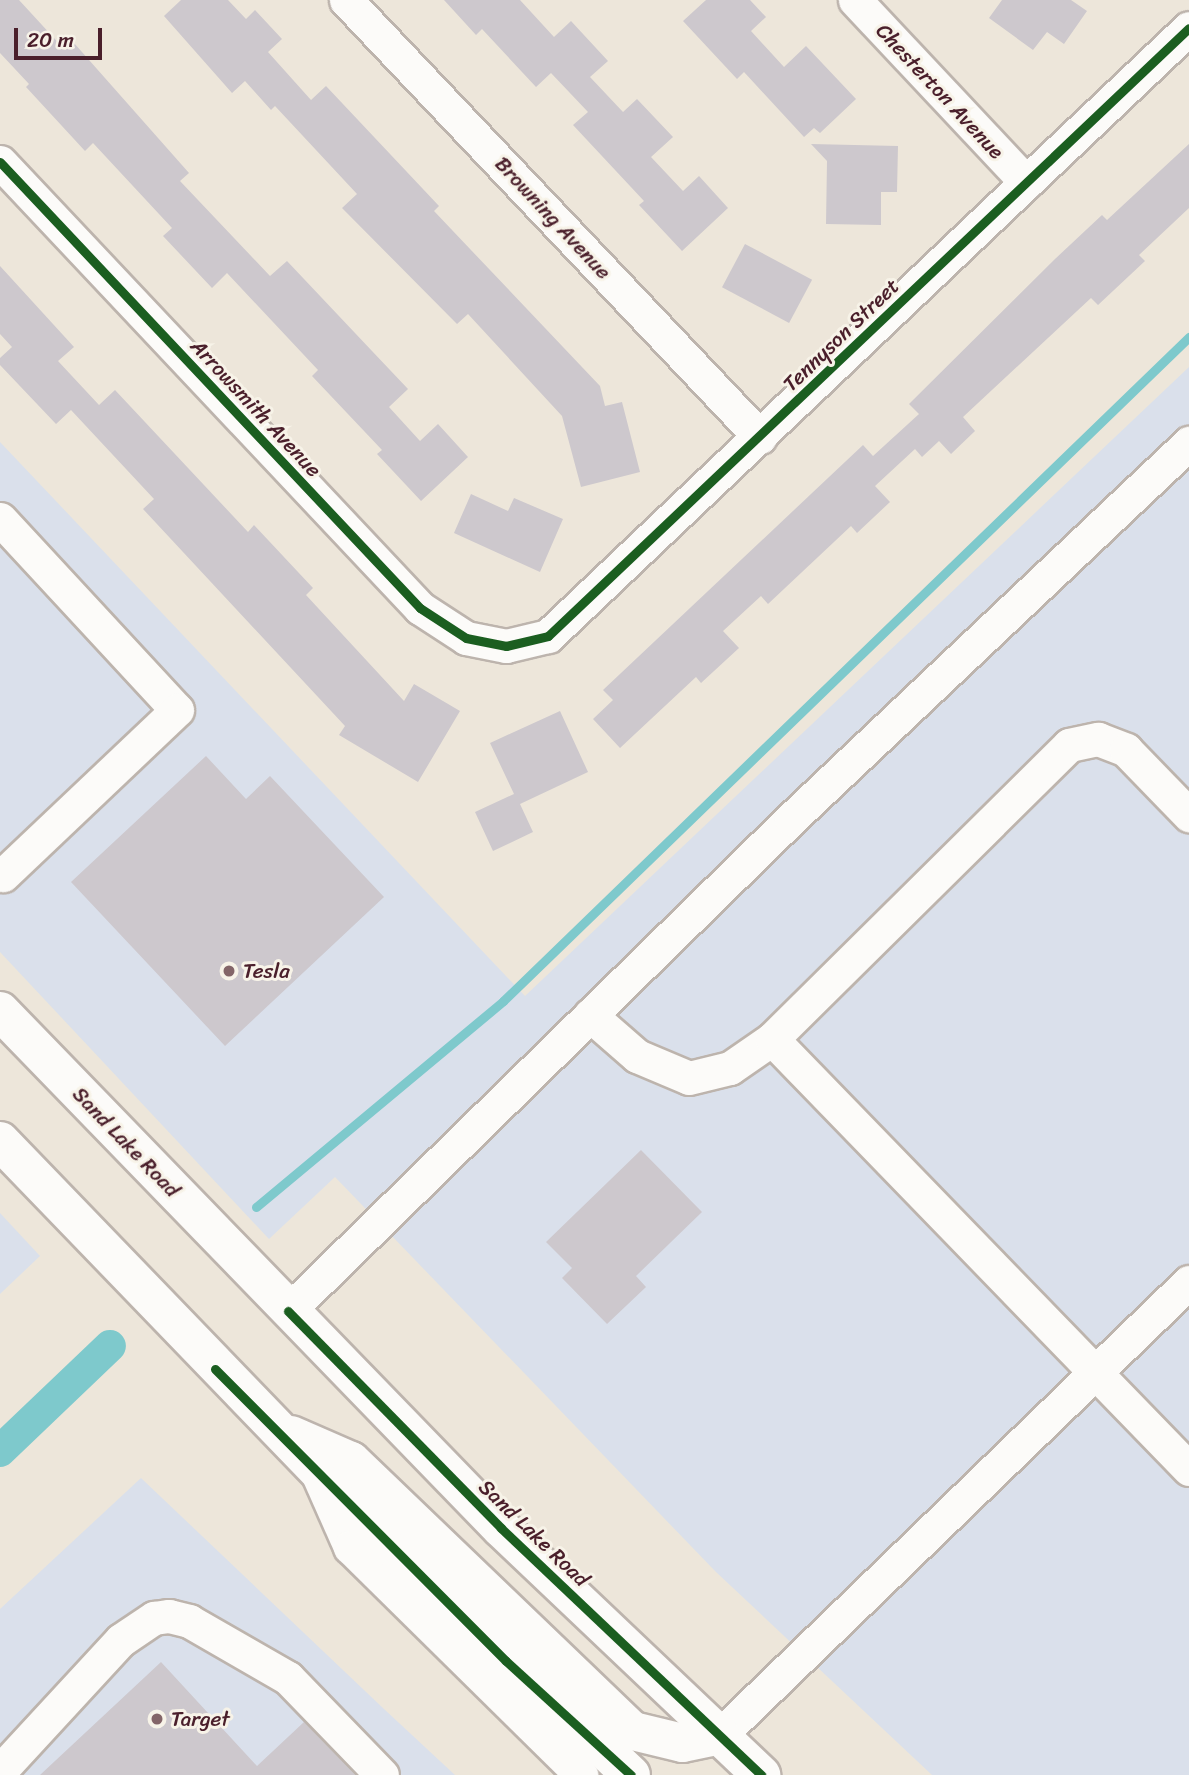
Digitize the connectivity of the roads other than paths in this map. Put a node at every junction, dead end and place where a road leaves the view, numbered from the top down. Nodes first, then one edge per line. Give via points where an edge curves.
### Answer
1 (346, 0) edge
2 (855, 0) edge
3 (1189, 28) edge
4 (0, 162) edge
5 (1026, 182) junction
6 (760, 437) junction
7 (1189, 443) edge
8 (0, 519) edge
9 (506, 646) joint
10 (1189, 816) edge
11 (3, 875) dead end
12 (0, 1011) edge
13 (590, 1015) junction
14 (772, 1039) junction
15 (0, 1141) edge
16 (1189, 1282) edge
17 (288, 1311) junction
18 (1093, 1371) junction
19 (273, 1428) junction
20 (1189, 1469) edge
21 (316, 1472) junction
22 (720, 1735) junction
23 (0, 1771) edge
24 (383, 1775) edge
25 (581, 1775) edge
26 (631, 1775) edge
27 (761, 1775) edge

1 - 6 street, Browning Avenue
2 - 5 street, Chesterton Avenue
3 - 5 street, Tennyson Street
4 - 9 street, Arrowsmith Avenue via 420,608 466,638
5 - 6 street, Tennyson Street
6 - 9 street, Tennyson Street via 548,636
7 - 13 street
8 - 11 street via 177,710
10 - 14 street via 1126,750 1098,739 1069,745
12 - 17 main road, Sand Lake Road
13 - 14 street via 637,1056 689,1078 730,1068
13 - 17 street
14 - 18 street
15 - 19 main road
16 - 18 street
17 - 22 main road, Sand Lake Road via 501,1528
18 - 20 street
18 - 22 street
19 - 21 main road
19 - 22 main road via 351,1461 633,1731 683,1743
21 - 25 street via 350,1547
21 - 26 main road via 506,1661
22 - 27 main road, Sand Lake Road
23 - 24 street via 121,1640 154,1618 169,1616 189,1621 288,1678

